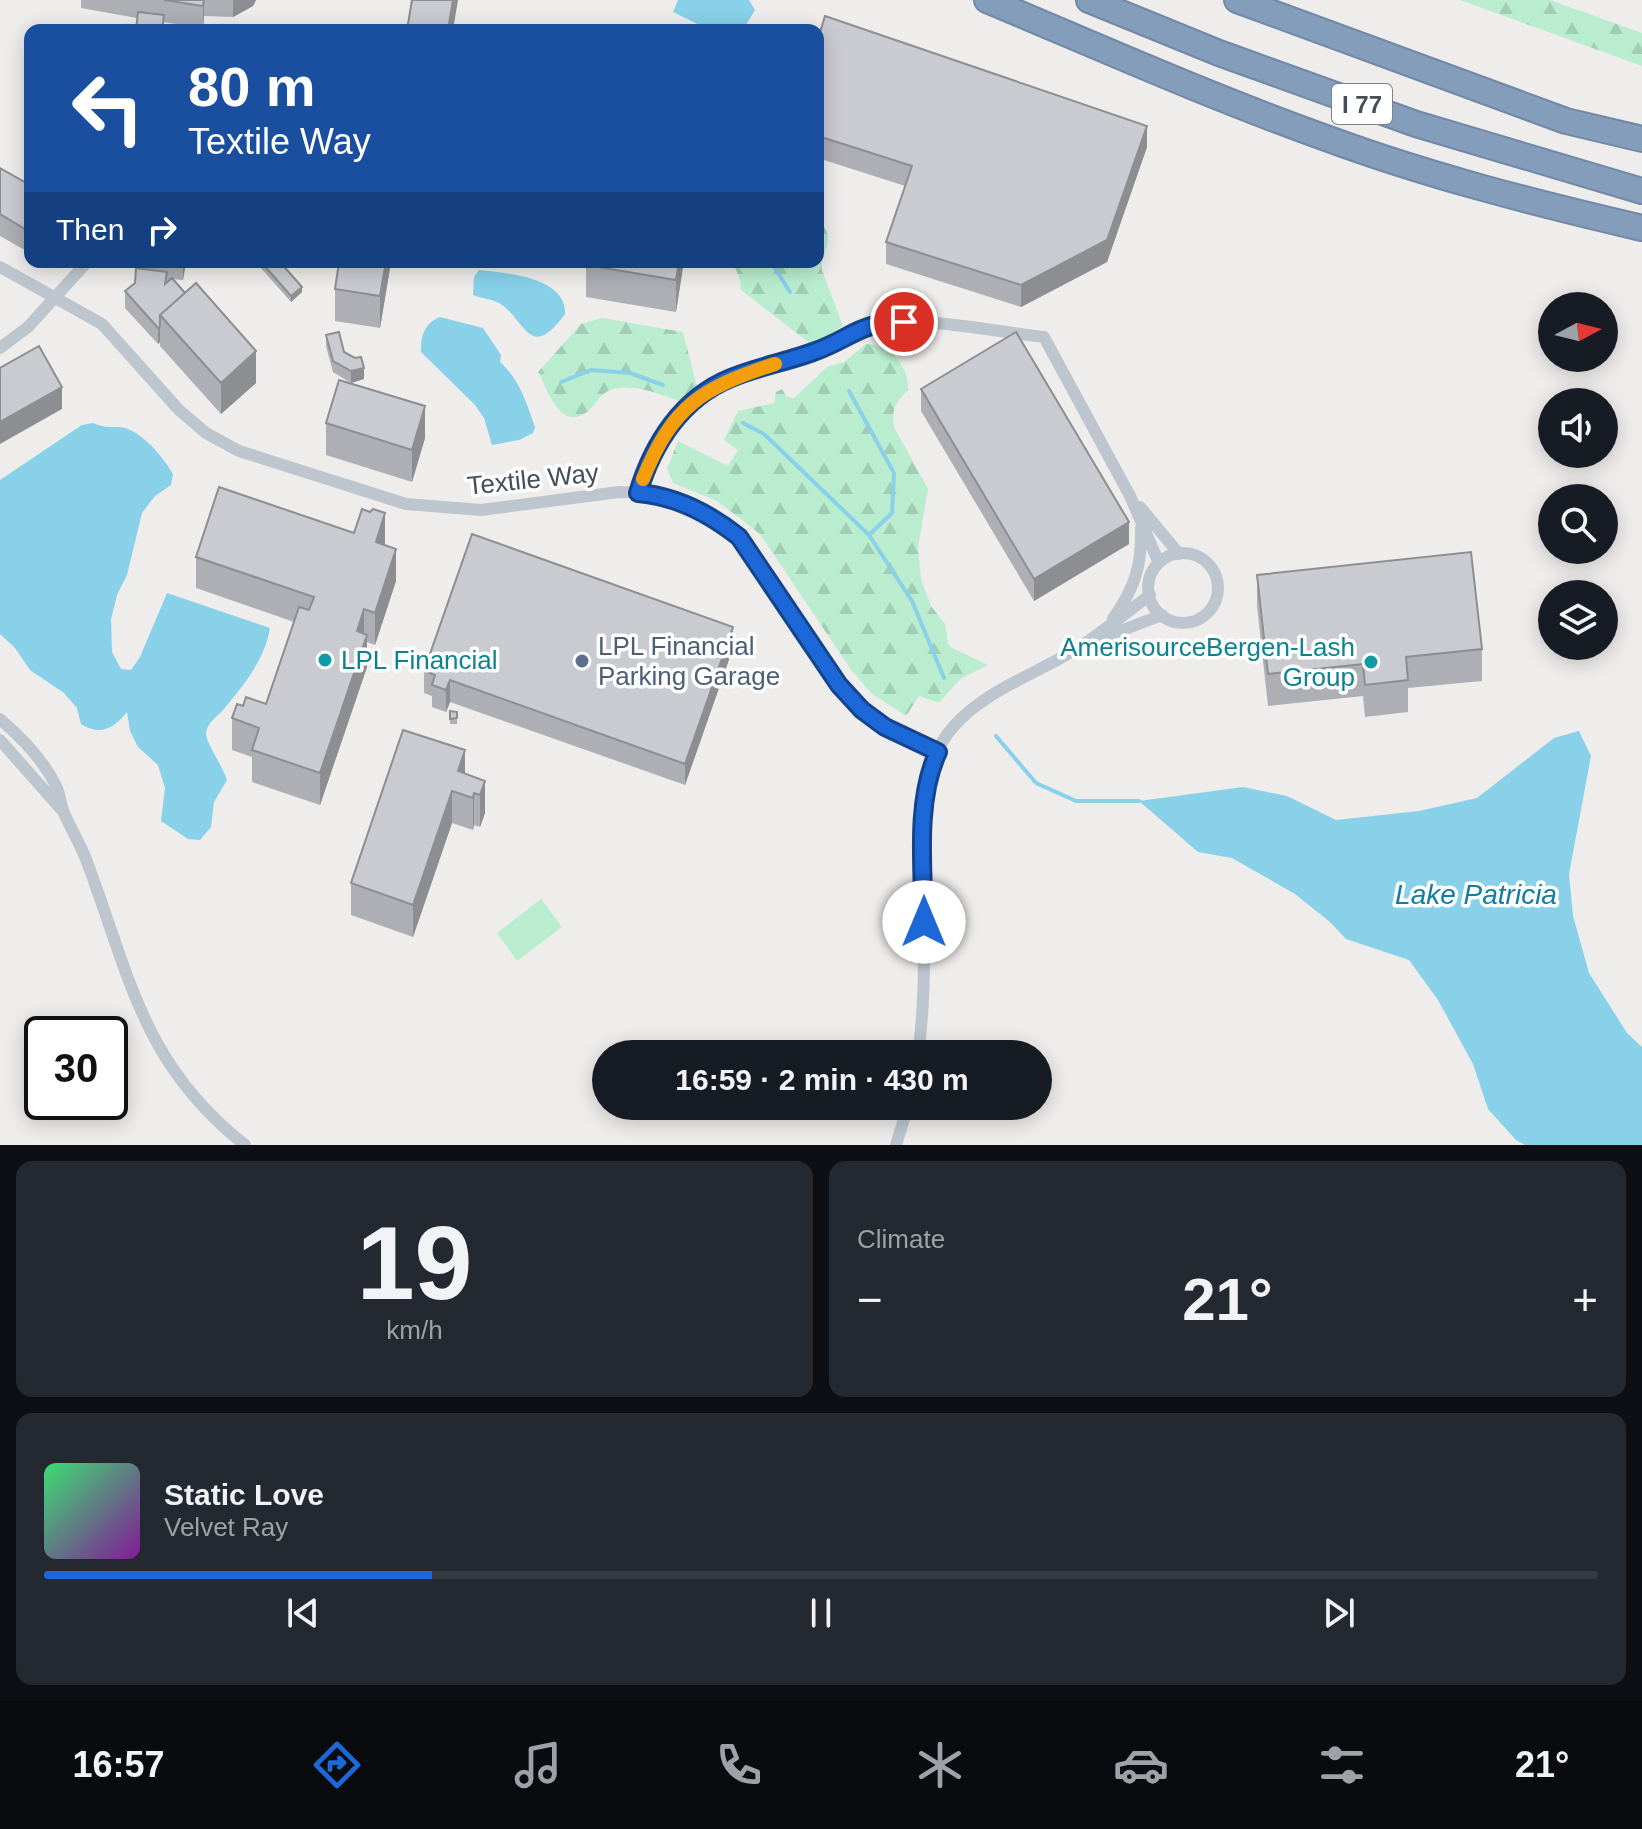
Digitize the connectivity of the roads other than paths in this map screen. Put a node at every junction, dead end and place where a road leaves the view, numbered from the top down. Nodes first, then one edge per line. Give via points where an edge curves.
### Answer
1 (987, 0) edge
2 (1089, 0) edge
3 (1237, 0) edge
4 (1269, 0) edge
5 (1296, 23) junction
6 (1642, 139) edge
7 (1642, 191) edge
8 (1642, 228) edge
9 (0, 267) edge
10 (82, 268) edge
11 (55, 297) junction
12 (0, 348) edge
13 (638, 493) junction
14 (1130, 496) junction
15 (1141, 521) junction
16 (1179, 554) junction
17 (1159, 563) junction
18 (1150, 595) junction
19 (1162, 615) junction
20 (1108, 626) junction
21 (1080, 647) junction
22 (0, 719) edge
23 (0, 740) edge
24 (938, 752) junction
25 (63, 811) junction
26 (919, 1040) edge
27 (904, 1120) edge
28 (245, 1145) edge
29 (896, 1145) edge

1 - 8 highway via 1326,138 1460,182
2 - 7 highway, I 77 via 1416,124
3 - 5 highway, I 77
4 - 5 highway
5 - 6 highway, I 77 via 1566,121
9 - 11 street, Textile Way
10 - 11 street
11 - 12 street
11 - 13 street, Textile Way via 102,324 179,410 239,451 406,504 444,509 481,510
13 - 14 street via 662,437 701,395 731,378 821,349 870,325 892,322 1044,337
13 - 24 street, Textile Way via 691,507 739,537 839,685 862,710
14 - 15 street
14 - 16 street
15 - 17 street
15 - 20 street via 1136,579
16 - 17 street
16 - 19 street via 1194,555 1212,568 1217,600 1191,623
17 - 18 street via 1150,578
18 - 19 street
18 - 20 street
19 - 21 street
20 - 21 street
21 - 24 street via 981,703 953,727
22 - 25 street via 44,766 57,786
23 - 25 street
24 - 26 street via 924,805
25 - 28 street via 156,1043 205,1111
27 - 29 street

